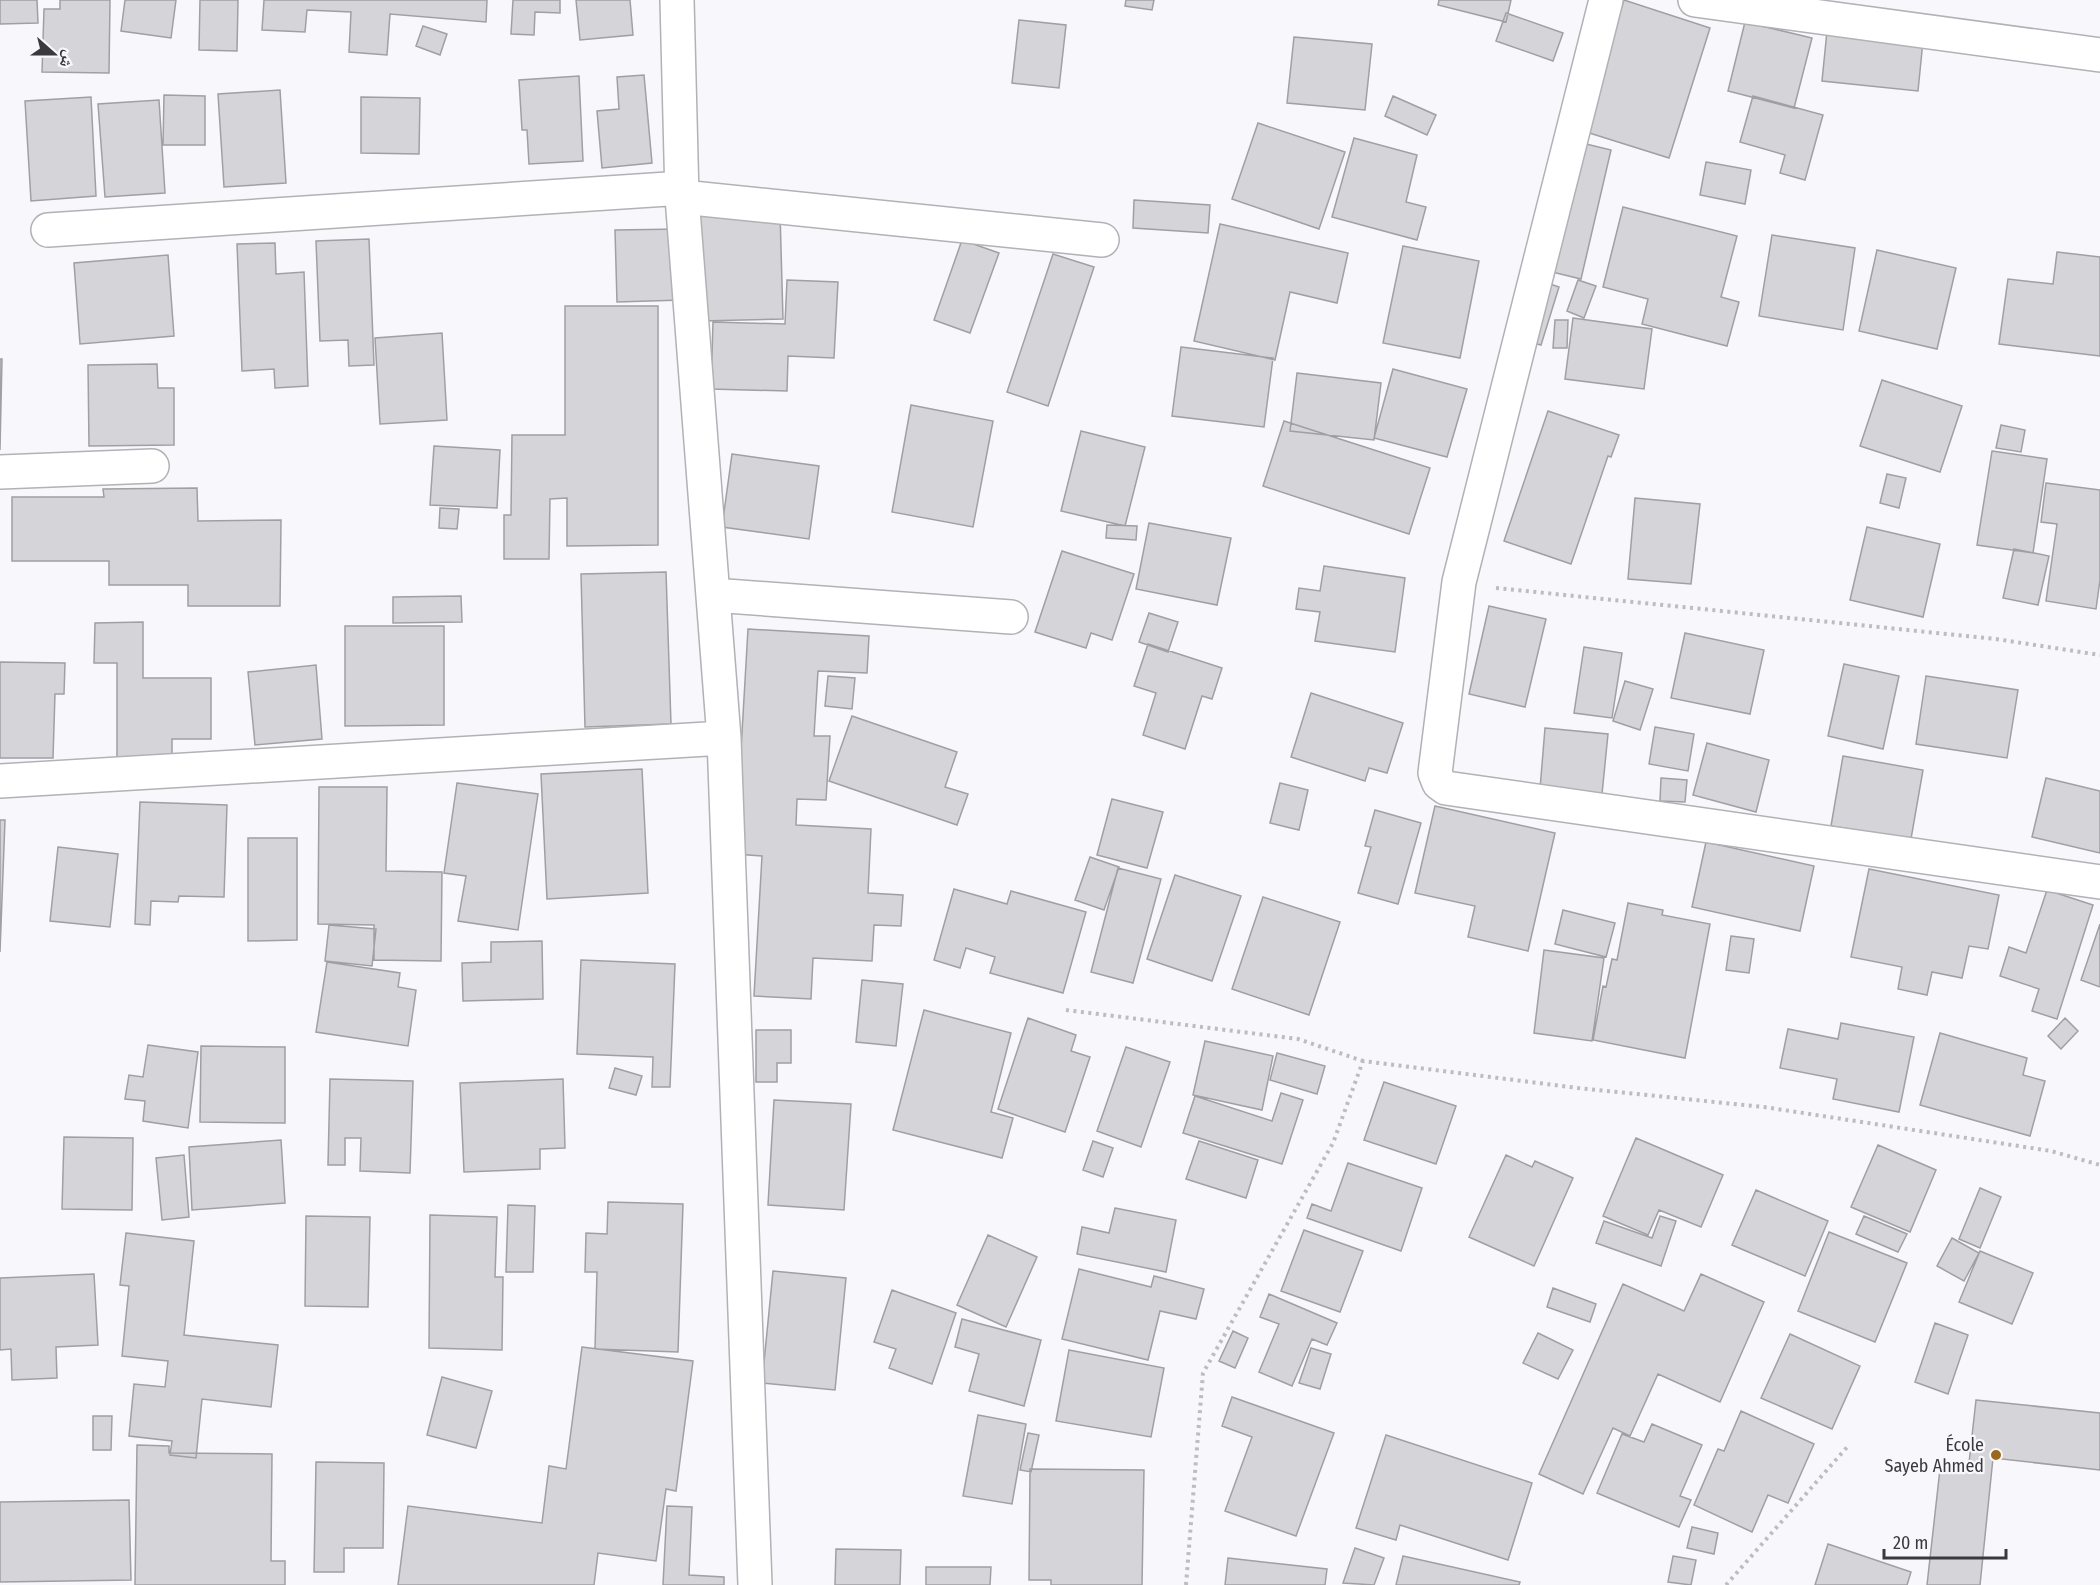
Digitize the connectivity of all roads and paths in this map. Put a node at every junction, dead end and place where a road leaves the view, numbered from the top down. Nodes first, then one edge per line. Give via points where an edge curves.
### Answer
1 (677, 0) edge
2 (1606, 0) edge
3 (1695, 0) edge
4 (2100, 55) edge
5 (682, 193) junction
6 (48, 230) dead end
7 (1102, 240) dead end
8 (152, 466) dead end
9 (0, 472) edge
10 (1524, 592) dead end
11 (713, 595) junction
12 (1011, 617) dead end
13 (2100, 655) edge
14 (724, 738) junction
15 (0, 781) edge
16 (2100, 882) edge
17 (1066, 1010) dead end
18 (1363, 1060) junction
19 (2100, 1166) edge
20 (1848, 1446) dead end
21 (755, 1585) edge
22 (1186, 1585) edge
23 (1726, 1585) edge

1 - 5 street
2 - 16 street via 1459,582 1435,773 1439,783 1446,788
3 - 4 street
5 - 6 street
5 - 7 street
5 - 11 street
8 - 9 street
10 - 13 path via 1996,639
11 - 12 street
11 - 14 street
14 - 15 street
14 - 21 street
17 - 18 path via 1298,1039
18 - 19 path via 1764,1107 2051,1151
18 - 22 path via 1333,1143 1203,1373
20 - 23 path

